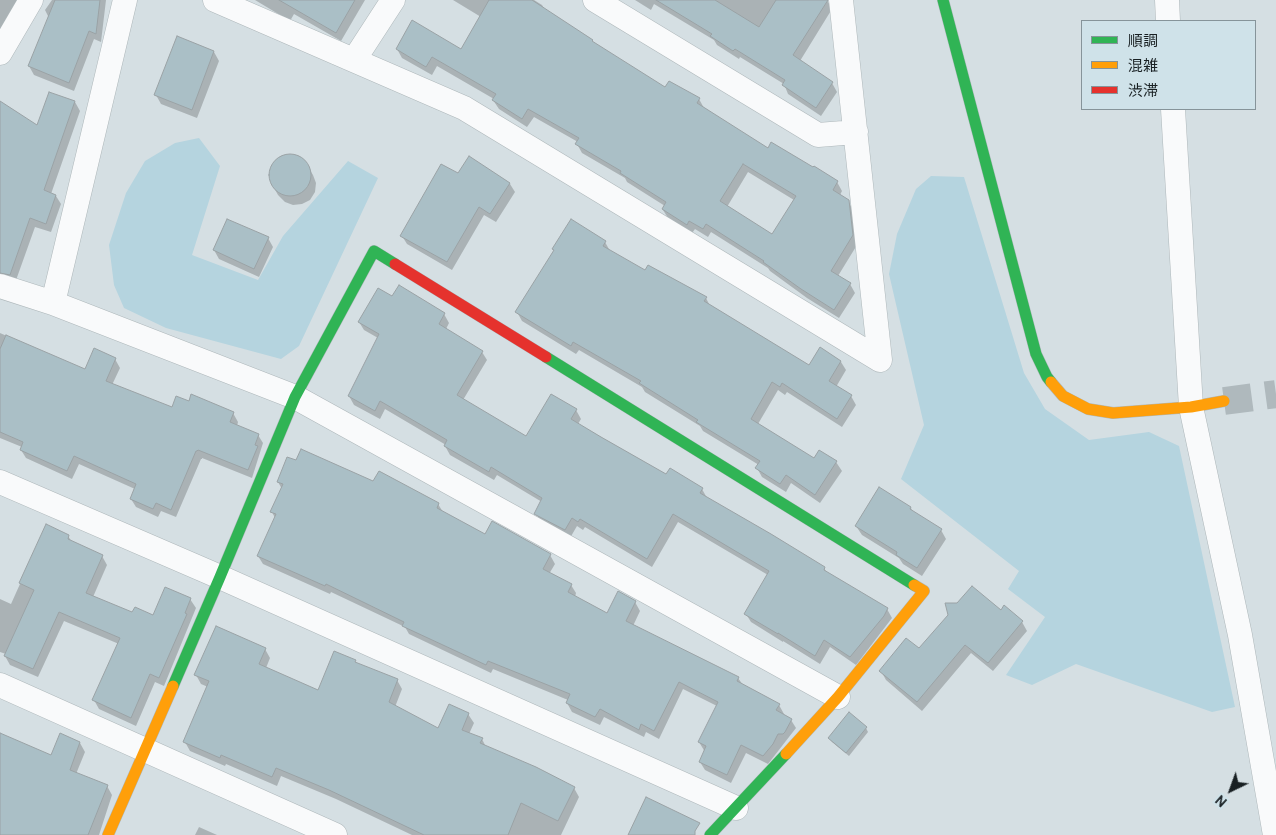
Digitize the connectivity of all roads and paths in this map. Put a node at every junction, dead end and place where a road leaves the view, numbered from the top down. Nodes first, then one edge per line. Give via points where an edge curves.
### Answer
1 (31, 0) edge
2 (125, 0) edge
3 (215, 0) edge
4 (393, 0) edge
5 (595, 0) edge
6 (841, 0) edge
7 (943, 0) edge
8 (1167, 0) edge
9 (1168, 20) edge
10 (0, 53) edge
11 (354, 60) junction
12 (1173, 110) edge
13 (856, 132) junction
14 (0, 286) edge
15 (53, 302) junction
16 (295, 397) junction
17 (1224, 401) tunnel mouth
18 (1191, 406) junction
19 (0, 482) edge
20 (220, 578) junction
21 (0, 685) edge
22 (838, 697) junction
23 (144, 751) junction
24 (736, 808) junction
25 (108, 835) edge
26 (334, 835) edge
27 (710, 835) edge
28 (1275, 835) edge

1 - 10 street
2 - 15 street
3 - 11 street
4 - 11 street
5 - 13 street via 818,135
6 - 13 street
7 - 18 street via 1036,354 1047,377 1063,396 1088,409 1113,413
8 - 9 street
11 - 13 street via 464,108 880,360
12 - 18 street
14 - 15 street
15 - 16 street
16 - 20 street
16 - 22 street
16 - 22 street via 374,251 924,592
17 - 18 street
18 - 28 street via 1240,635
19 - 20 street
20 - 23 street
20 - 24 street
21 - 23 street
22 - 24 street
23 - 25 street
23 - 26 street
24 - 27 street

